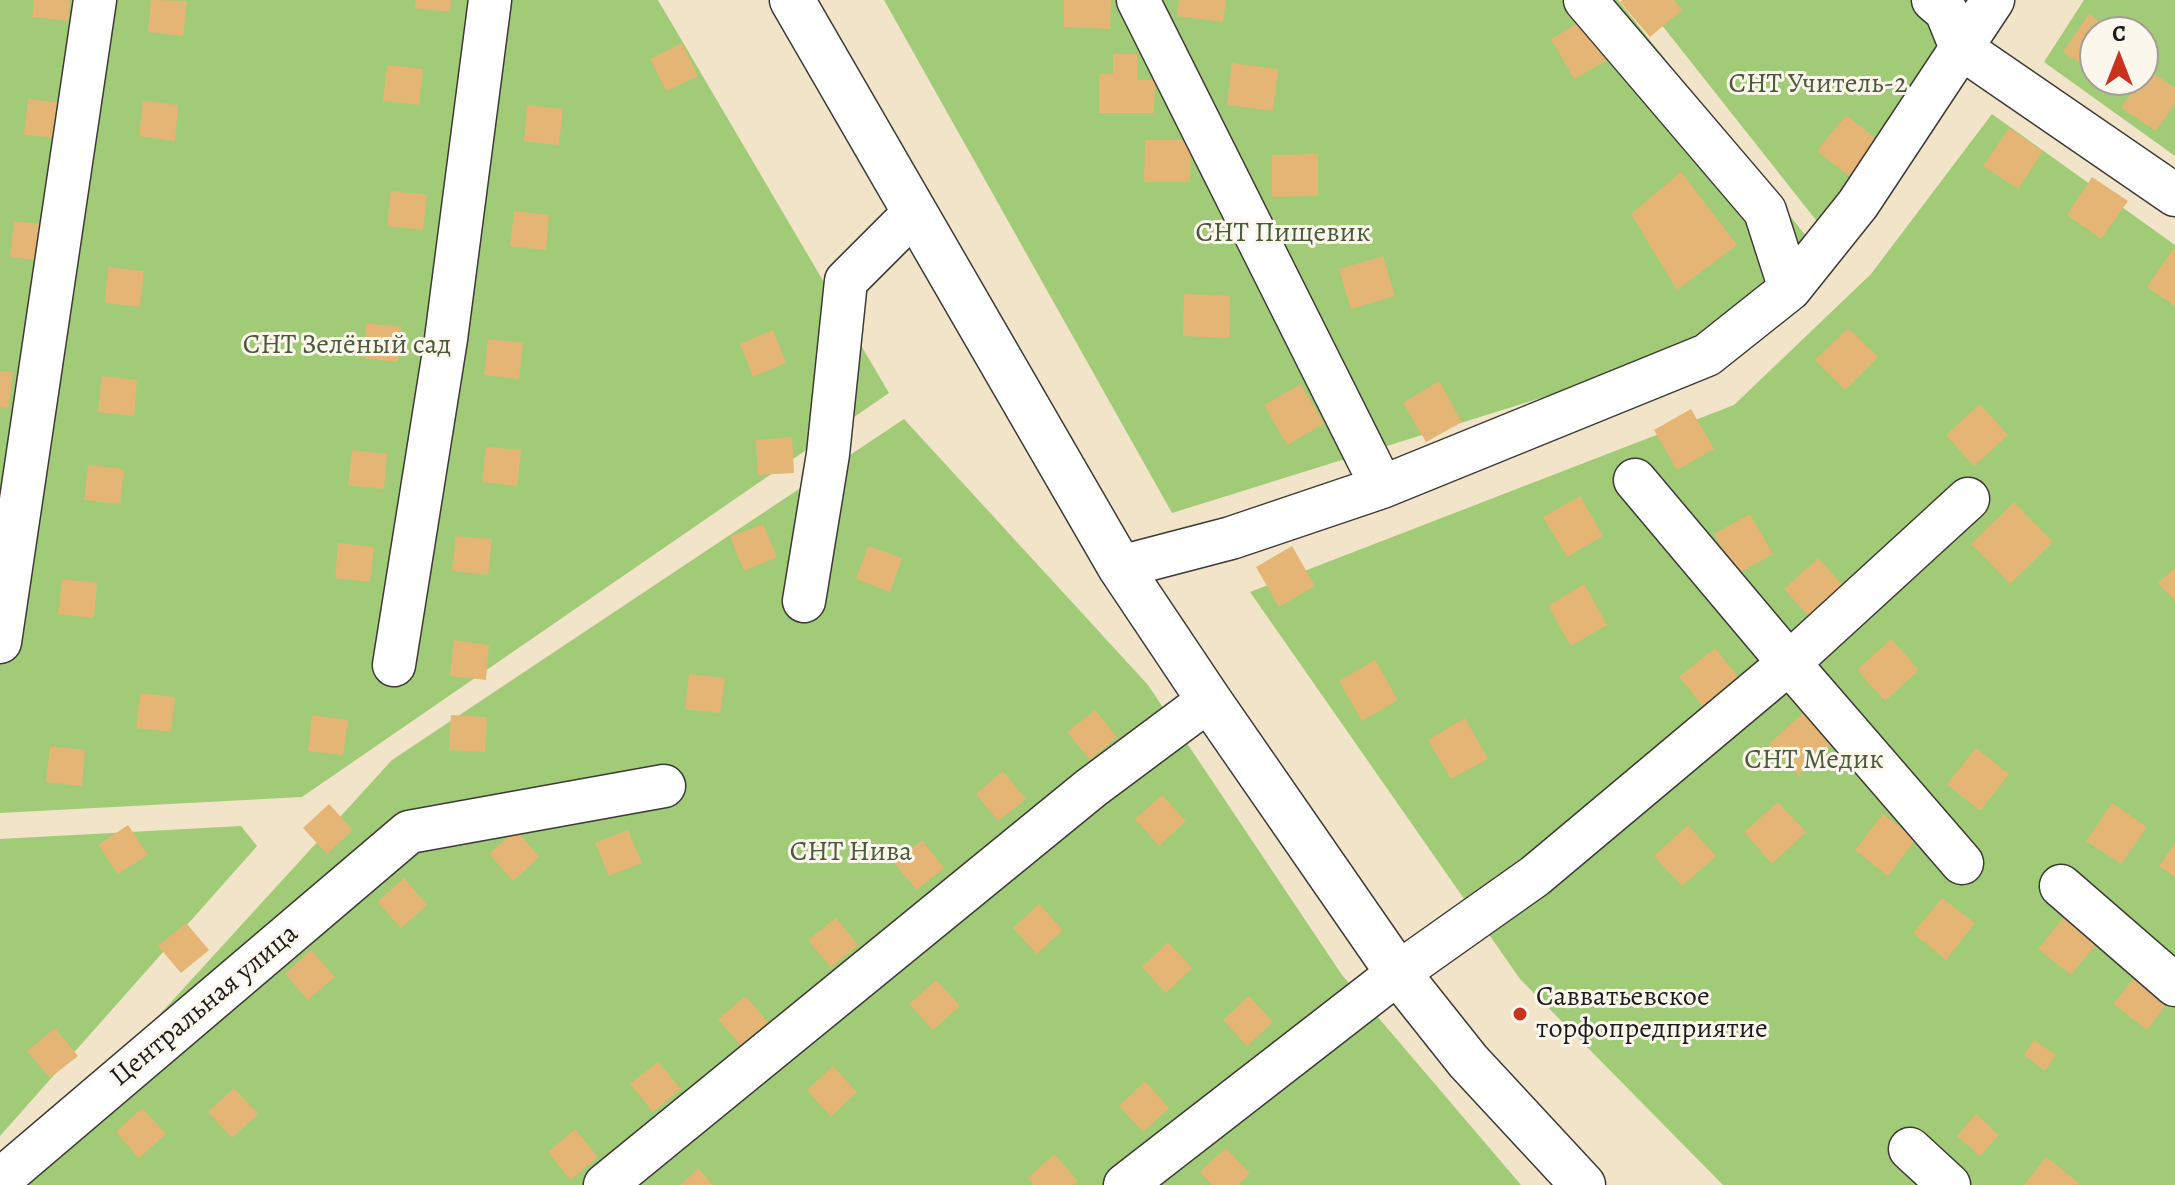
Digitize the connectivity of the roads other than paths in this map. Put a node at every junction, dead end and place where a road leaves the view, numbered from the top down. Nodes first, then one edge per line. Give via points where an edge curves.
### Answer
1 (95, 0) edge
2 (490, 0) edge
3 (792, 0) edge
4 (1138, 0) edge
5 (1585, 0) edge
6 (1933, 0) edge
7 (1993, 0) edge
8 (1961, 48) junction
9 (2175, 195) edge
10 (915, 212) junction
11 (1790, 289) junction
12 (1635, 480) dead end
13 (1382, 487) junction
14 (1968, 499) dead end
15 (1120, 567) junction
16 (804, 601) dead end
17 (0, 642) edge
18 (1789, 663) junction
19 (394, 665) dead end
20 (1209, 700) junction
21 (664, 786) dead end
22 (1962, 863) dead end
23 (2061, 886) dead end
24 (1398, 973) junction
25 (2175, 985) edge
26 (1910, 1149) dead end
27 (0, 1180) edge
28 (1137, 1182) edge
29 (605, 1185) edge
30 (1583, 1185) edge
31 (1949, 1185) edge

1 - 17 street
2 - 19 street via 446,339
3 - 10 main road
4 - 13 street
5 - 11 street via 1765,211
6 - 8 street via 1946,11
7 - 8 street
8 - 9 street
8 - 11 street via 1858,204
10 - 15 main road
10 - 16 street via 846,281 828,454
11 - 13 street via 1707,355
12 - 18 street
13 - 15 street via 1231,538
14 - 18 street
15 - 20 main road
18 - 22 street
18 - 24 street via 1535,876
20 - 24 main road
20 - 29 street via 1091,788
21 - 27 street, Центральная улица via 409,832
23 - 25 street
24 - 28 street
24 - 30 main road via 1468,1061
26 - 31 street

